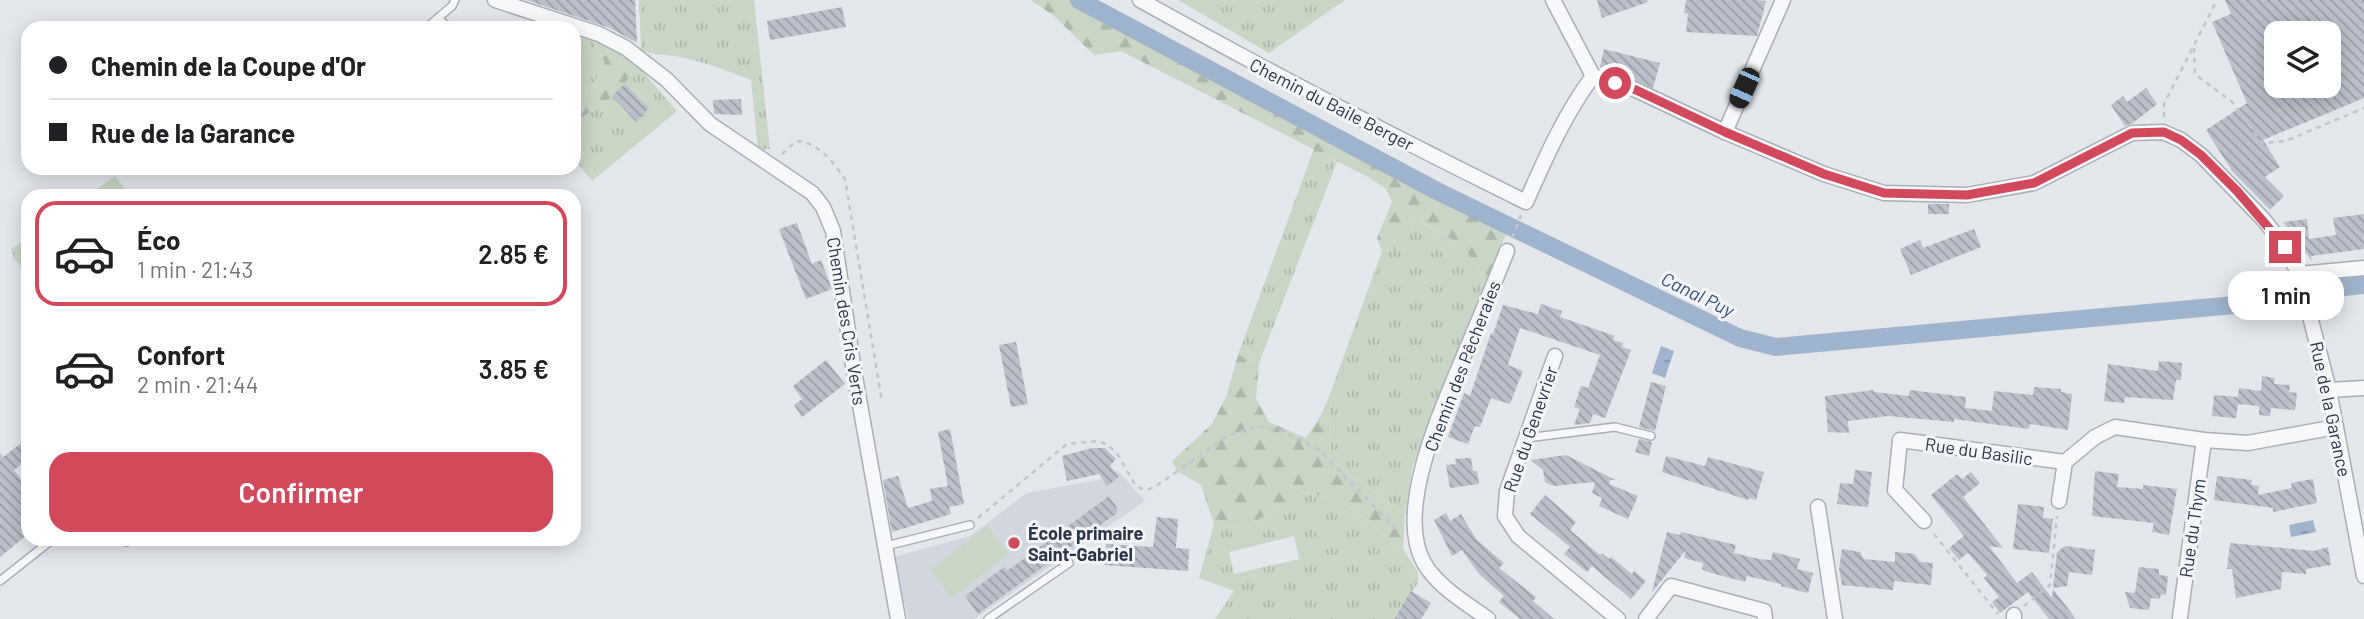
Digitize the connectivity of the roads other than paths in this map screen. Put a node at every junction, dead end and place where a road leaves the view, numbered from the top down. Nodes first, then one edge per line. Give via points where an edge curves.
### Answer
1 (455, 0) edge
2 (495, 0) edge
3 (1140, 0) edge
4 (1553, 0) edge
5 (1783, 0) edge
6 (438, 18) junction
7 (434, 21) edge
8 (441, 21) edge
9 (559, 21) edge
10 (581, 28) edge
11 (1593, 76) junction
12 (1725, 132) junction
13 (1507, 251) dead end
14 (2364, 268) edge
15 (2300, 279) junction
16 (1555, 356) dead end
17 (2364, 388) edge
18 (2329, 390) junction
19 (2336, 428) junction
20 (1651, 436) dead end
21 (1526, 438) junction
22 (2204, 440) junction
23 (2065, 462) junction
24 (2059, 501) road end
25 (1818, 507) dead end
26 (1924, 522) road end
27 (970, 525) road end
28 (2361, 544) edge
29 (44, 546) edge
30 (885, 546) junction
31 (1069, 563) dead end
32 (2364, 576) edge
33 (0, 581) edge
34 (2180, 617) dead end
35 (898, 619) edge
36 (988, 619) edge
37 (1488, 619) edge
38 (1618, 619) edge
39 (1646, 619) edge
40 (1765, 619) edge
41 (1835, 619) edge

1 - 6 lane
2 - 9 street, Chemin des Cris Verts
3 - 11 street, Chemin du Baile Berger via 1321,99 1526,202 1548,152
4 - 11 street
5 - 12 street
6 - 7 lane
6 - 8 lane
10 - 30 street, Chemin des Cris Verts via 626,48 667,80 710,124 812,193 823,206 833,231
11 - 12 street via 1636,90
12 - 15 street, Rue de la Garance via 1824,174 1884,193 1967,195 2034,183 2132,133 2164,132 2201,155 2237,191 2285,247
13 - 37 street, Chemin des Pêcheraies via 1431,436 1418,489 1415,536 1424,563 1441,584
14 - 15 street
15 - 18 street, Rue de la Garance
16 - 21 street, Rue du Genevrier
17 - 18 street
18 - 19 street, Rue de la Garance
19 - 22 street via 2248,443
19 - 28 street, Rue de la Garance
20 - 21 lane via 1615,426
21 - 38 street, Rue du Genevrier via 1507,491 1505,516 1518,536
22 - 23 street via 2115,427
22 - 34 street, Rue du Thym
23 - 24 street
23 - 26 street, Rue du Basilic via 1900,440 1895,490
25 - 41 street
27 - 30 lane
28 - 32 street, Rue de la Garance
29 - 33 lane
30 - 35 street, Chemin des Cris Verts
31 - 36 lane
39 - 40 street via 1671,586 1764,611

